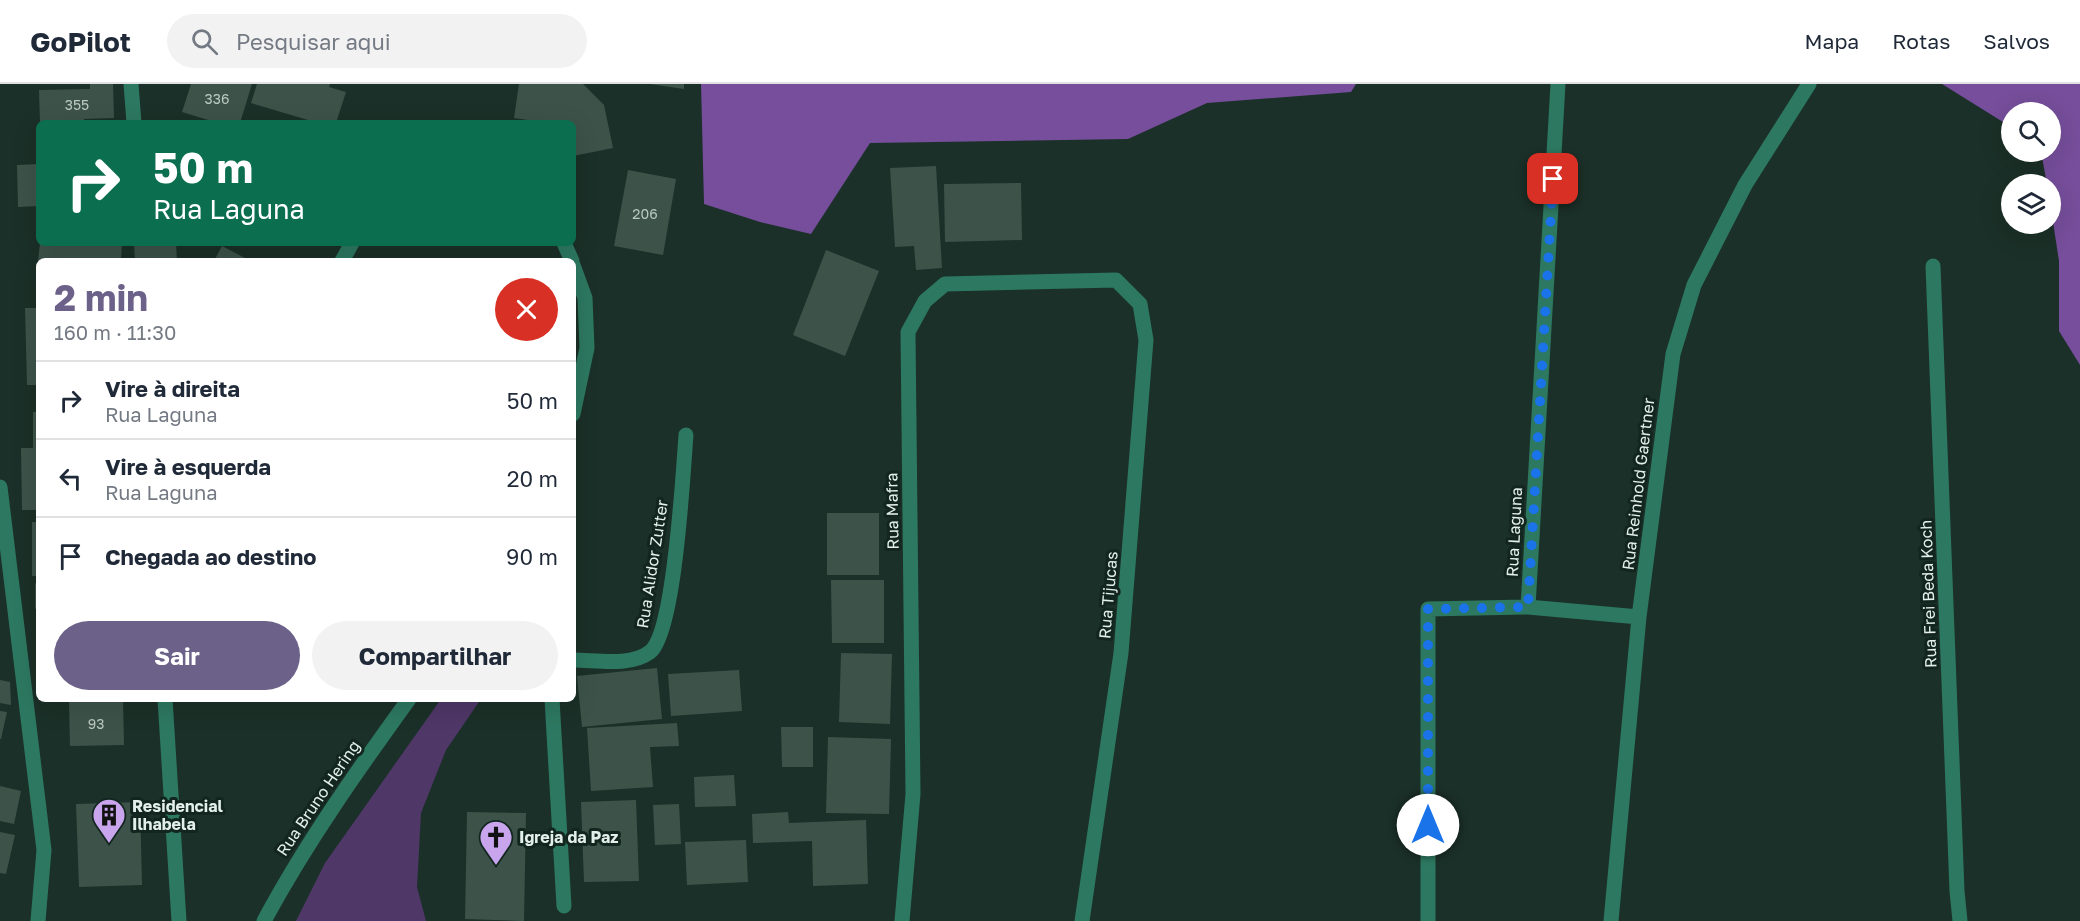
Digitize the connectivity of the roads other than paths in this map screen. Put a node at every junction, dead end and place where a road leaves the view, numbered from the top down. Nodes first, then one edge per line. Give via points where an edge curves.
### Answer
1 (131, 84) edge
2 (1558, 84) edge
3 (1809, 84) edge
4 (134, 120) edge
5 (1933, 266) dead end
6 (576, 274) edge
7 (1116, 280) joint
8 (576, 400) edge
9 (686, 435) dead end
10 (0, 487) edge
11 (1528, 607) junction
12 (1639, 617) junction
13 (576, 660) edge
14 (165, 702) edge
15 (407, 702) edge
16 (552, 702) edge
17 (564, 906) dead end
18 (38, 921) edge
19 (179, 921) edge
20 (264, 921) edge
21 (902, 921) edge
22 (1082, 921) edge
23 (1428, 921) edge
24 (1611, 921) edge
25 (1960, 921) edge

1 - 4 street
2 - 11 street, Rua Laguna
3 - 12 street, Rua Reinhold Gaertner via 1745,185 1694,285 1673,354
5 - 25 street, Rua Frei Beda Koch
6 - 8 street via 585,298 587,348
7 - 21 street, Rua Mafra via 945,284 925,301 908,332 913,794
7 - 22 street, Rua Tijucas via 1140,304 1146,340 1121,652
9 - 13 street, Rua Alidor Zutter via 673,569 659,638 651,651 634,660
10 - 18 street via 44,850
11 - 12 street
11 - 23 street via 1428,609
12 - 24 street, Rua Reinhold Gaertner
14 - 19 street
15 - 20 street, Rua Bruno Hering via 337,799
16 - 17 street

